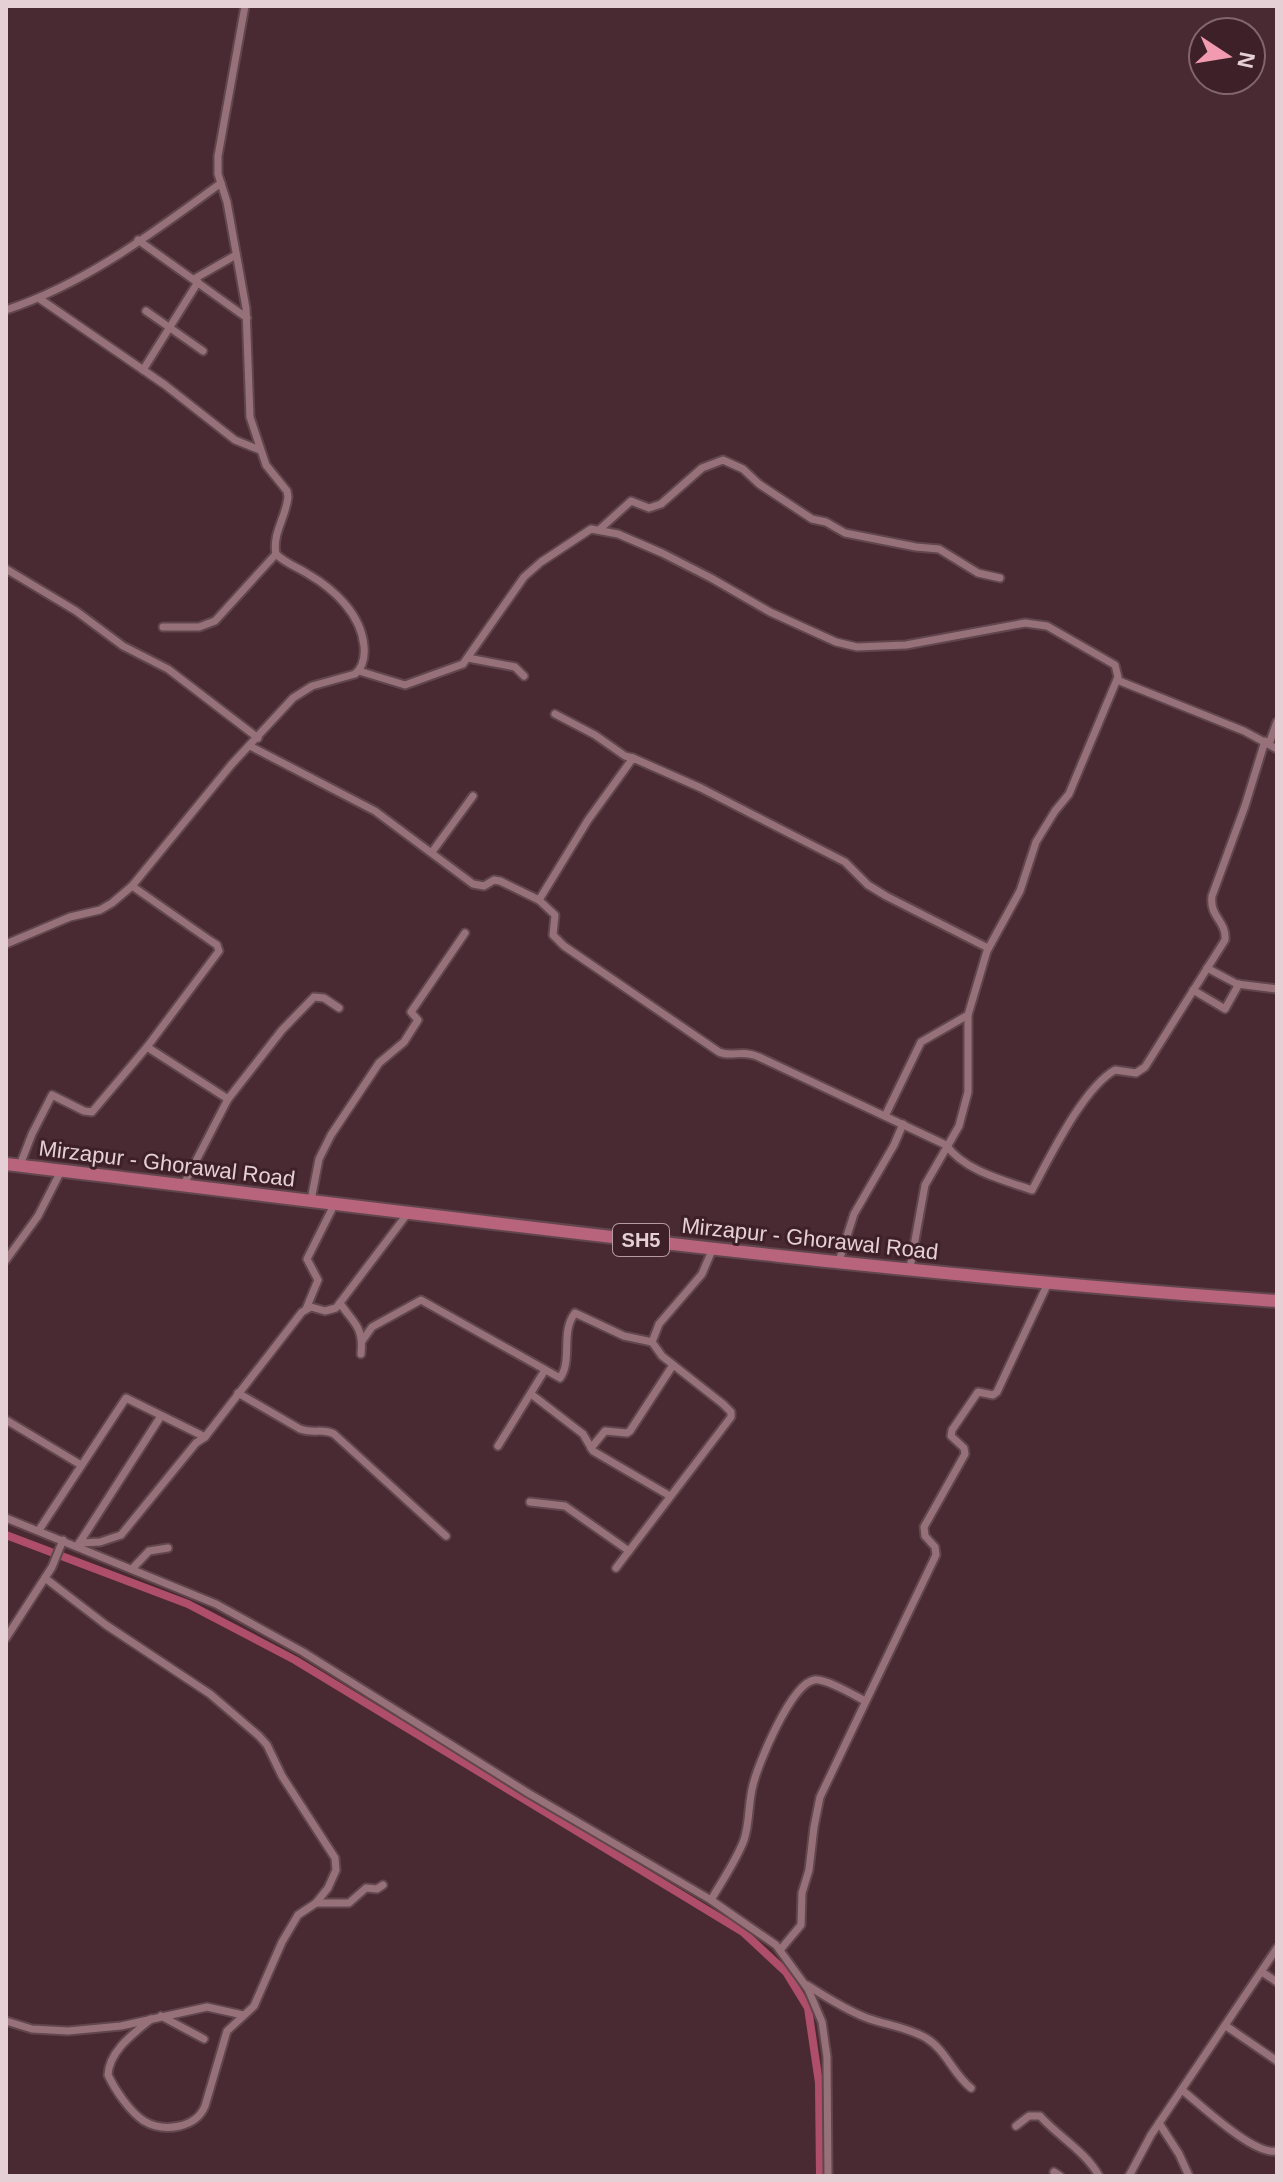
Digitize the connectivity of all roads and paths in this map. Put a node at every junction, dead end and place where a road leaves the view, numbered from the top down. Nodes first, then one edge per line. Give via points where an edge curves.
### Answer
1 (245, 6) edge
2 (221, 183) junction
3 (138, 240) junction
4 (236, 255) junction
5 (196, 280) junction
6 (40, 299) junction
7 (6, 310) edge
8 (146, 311) dead end
9 (247, 318) junction
10 (170, 326) junction
11 (203, 351) dead end
12 (143, 370) junction
13 (260, 450) junction
14 (600, 529) junction
15 (276, 554) junction
16 (6, 569) edge
17 (1000, 578) dead end
18 (163, 627) dead end
19 (468, 658) junction
20 (359, 671) junction
21 (524, 676) dead end
22 (1117, 680) junction
23 (555, 714) dead end
24 (1277, 722) edge
25 (258, 738) junction
26 (1270, 745) edge
27 (250, 746) junction
28 (633, 758) junction
29 (473, 796) dead end
30 (432, 852) junction
31 (132, 886) junction
32 (539, 900) junction
33 (465, 933) dead end
34 (6, 944) edge
35 (988, 948) junction
36 (1207, 968) junction
37 (1239, 984) junction
38 (1277, 989) edge
39 (1193, 990) junction
40 (339, 1008) dead end
41 (968, 1015) junction
42 (147, 1047) junction
43 (228, 1099) junction
44 (885, 1116) junction
45 (903, 1124) junction
46 (946, 1145) junction
47 (6, 1164) edge
48 (20, 1165) junction
49 (61, 1171) junction
50 (183, 1186) junction
51 (311, 1200) junction
52 (335, 1203) junction
53 (408, 1213) junction
54 (713, 1248) junction
55 (6, 1260) edge
56 (839, 1261) junction
57 (910, 1268) junction
58 (1048, 1283) junction
59 (1277, 1301) edge
60 (340, 1303) junction
61 (306, 1309) junction
62 (362, 1341) junction
63 (652, 1342) junction
64 (361, 1354) dead end
65 (673, 1365) junction
66 (545, 1370) junction
67 (238, 1393) junction
68 (531, 1394) junction
69 (161, 1416) junction
70 (6, 1420) edge
71 (205, 1437) junction
72 (498, 1446) dead end
73 (591, 1448) junction
74 (81, 1465) junction
75 (670, 1496) junction
76 (530, 1502) dead end
77 (6, 1518) edge
78 (39, 1530) junction
79 (446, 1536) dead end
80 (63, 1540) junction
81 (78, 1545) junction
82 (168, 1548) dead end
83 (629, 1551) junction
84 (616, 1568) dead end
85 (132, 1569) junction
86 (45, 1578) junction
87 (6, 1638) edge
88 (865, 1701) junction
89 (383, 1885) dead end
90 (711, 1900) junction
91 (316, 1903) junction
92 (1277, 1949) edge
93 (780, 1950) junction
94 (1262, 1972) junction
95 (1277, 1982) edge
96 (805, 1983) junction
97 (161, 2016) junction
98 (243, 2016) junction
99 (151, 2019) junction
100 (6, 2021) edge
101 (1226, 2026) junction
102 (204, 2039) dead end
103 (1277, 2061) edge
104 (971, 2088) dead end
105 (1182, 2090) junction
106 (1159, 2123) junction
107 (1016, 2126) dead end
108 (1277, 2151) edge
109 (828, 2176) edge
110 (1099, 2176) edge
111 (1129, 2176) edge
112 (1189, 2176) edge

1 - 2 street via 218,156
2 - 3 street
2 - 4 street
3 - 5 street
3 - 6 street
4 - 5 street
4 - 9 street
5 - 9 street
5 - 10 street
6 - 7 street
6 - 12 street
8 - 10 street
9 - 13 street via 250,417
10 - 11 street
10 - 12 street
12 - 13 street via 235,440
13 - 15 street via 288,497
14 - 17 street via 631,501 649,508 661,504 702,468 723,460 812,519 845,533 939,549 978,573
14 - 19 street via 581,534 524,577
14 - 22 street via 662,553 836,642 889,647 1037,624 1115,665
15 - 18 street via 215,621 199,627
15 - 20 street via 328,587 357,621 364,653
16 - 25 street via 123,646 168,669
19 - 20 street via 405,685
19 - 21 street via 515,667
20 - 25 street via 301,691
22 - 26 street
22 - 35 street via 1069,794 1036,842 1020,891
23 - 28 street
24 - 26 street
25 - 27 street
26 - 36 street via 1212,896 1212,911 1226,936
27 - 30 street via 375,811
27 - 31 street
28 - 32 street
28 - 35 street via 845,862 886,896
29 - 30 street
30 - 32 street via 477,886 500,881
31 - 34 street via 100,910
31 - 42 street via 219,951
32 - 44 street via 555,915 553,935 564,946 719,1052 749,1053
33 - 51 street via 411,1012 418,1020 411,1032 379,1063 331,1135 319,1159
35 - 41 street
36 - 37 street
36 - 39 street
37 - 38 street
37 - 39 street via 1226,1008
39 - 46 street via 1145,1067 1136,1073 1111,1072 1090,1094 1032,1190 988,1174
40 - 43 street via 314,997
41 - 44 street via 921,1042
41 - 46 street via 968,1092 962,1119
42 - 43 street
42 - 48 street via 92,1112 52,1095
43 - 50 street
44 - 45 street
45 - 46 street
45 - 56 street via 854,1214
46 - 57 street via 925,1185
47 - 48 main road, Mirzapur - Ghorawal Road / SH5
48 - 49 main road, Mirzapur - Ghorawal Road / SH5
49 - 50 main road, Mirzapur - Ghorawal Road / SH5
49 - 55 street via 38,1216
50 - 51 main road, Mirzapur - Ghorawal Road / SH5
51 - 52 main road, Mirzapur - Ghorawal Road / SH5
52 - 53 main road, Mirzapur - Ghorawal Road / SH5
52 - 61 street via 307,1259 318,1280
53 - 54 main road, Mirzapur - Ghorawal Road / SH5
53 - 60 street
54 - 56 main road, Mirzapur - Ghorawal Road / SH5
54 - 63 street via 702,1274 659,1324
56 - 57 main road, Mirzapur - Ghorawal Road / SH5
57 - 58 main road, Mirzapur - Ghorawal Road / SH5
58 - 59 main road, Mirzapur - Ghorawal Road / SH5
58 - 88 street via 997,1392 978,1392 952,1430 965,1454 924,1527 936,1555
60 - 61 street via 331,1310
60 - 62 street via 354,1317
61 - 67 street
62 - 64 street
62 - 66 street via 372,1327 421,1300
63 - 65 street
63 - 66 street via 624,1336 575,1313 566,1335 563,1377
65 - 73 street via 630,1431 605,1431
65 - 75 street via 732,1414
66 - 68 street
67 - 71 street
67 - 79 street via 300,1429 334,1434
68 - 72 street
68 - 73 street via 583,1434
69 - 71 street
69 - 74 street via 126,1398
69 - 81 street
70 - 74 street
71 - 81 street via 121,1535
73 - 75 street
74 - 78 street
75 - 83 street
76 - 83 street via 565,1506
77 - 78 street
78 - 80 street
80 - 81 street
80 - 86 street
81 - 85 street
82 - 85 street via 149,1551
83 - 84 street
85 - 90 street via 216,1604 303,1652
86 - 87 street
86 - 91 street via 210,1694 267,1745 335,1858 332,1880
88 - 90 street via 819,1680 807,1683 794,1698 753,1783 742,1845
88 - 93 street via 817,1808 801,1925
89 - 91 street via 366,1888 349,1903
90 - 93 street
91 - 98 street via 298,1915 259,1998
92 - 94 street
93 - 96 street
94 - 95 street
94 - 101 street
96 - 104 street via 867,2018 928,2039
96 - 109 street via 825,2037
97 - 98 street via 207,2007
97 - 99 street
97 - 102 street
98 - 99 street via 223,2038 202,2113 190,2123 168,2127 141,2120 108,2075 122,2045
99 - 100 street via 68,2031
101 - 103 street
101 - 105 street
105 - 106 street
105 - 108 street via 1245,2140
106 - 111 street
106 - 112 street
107 - 110 street via 1029,2116 1040,2116

